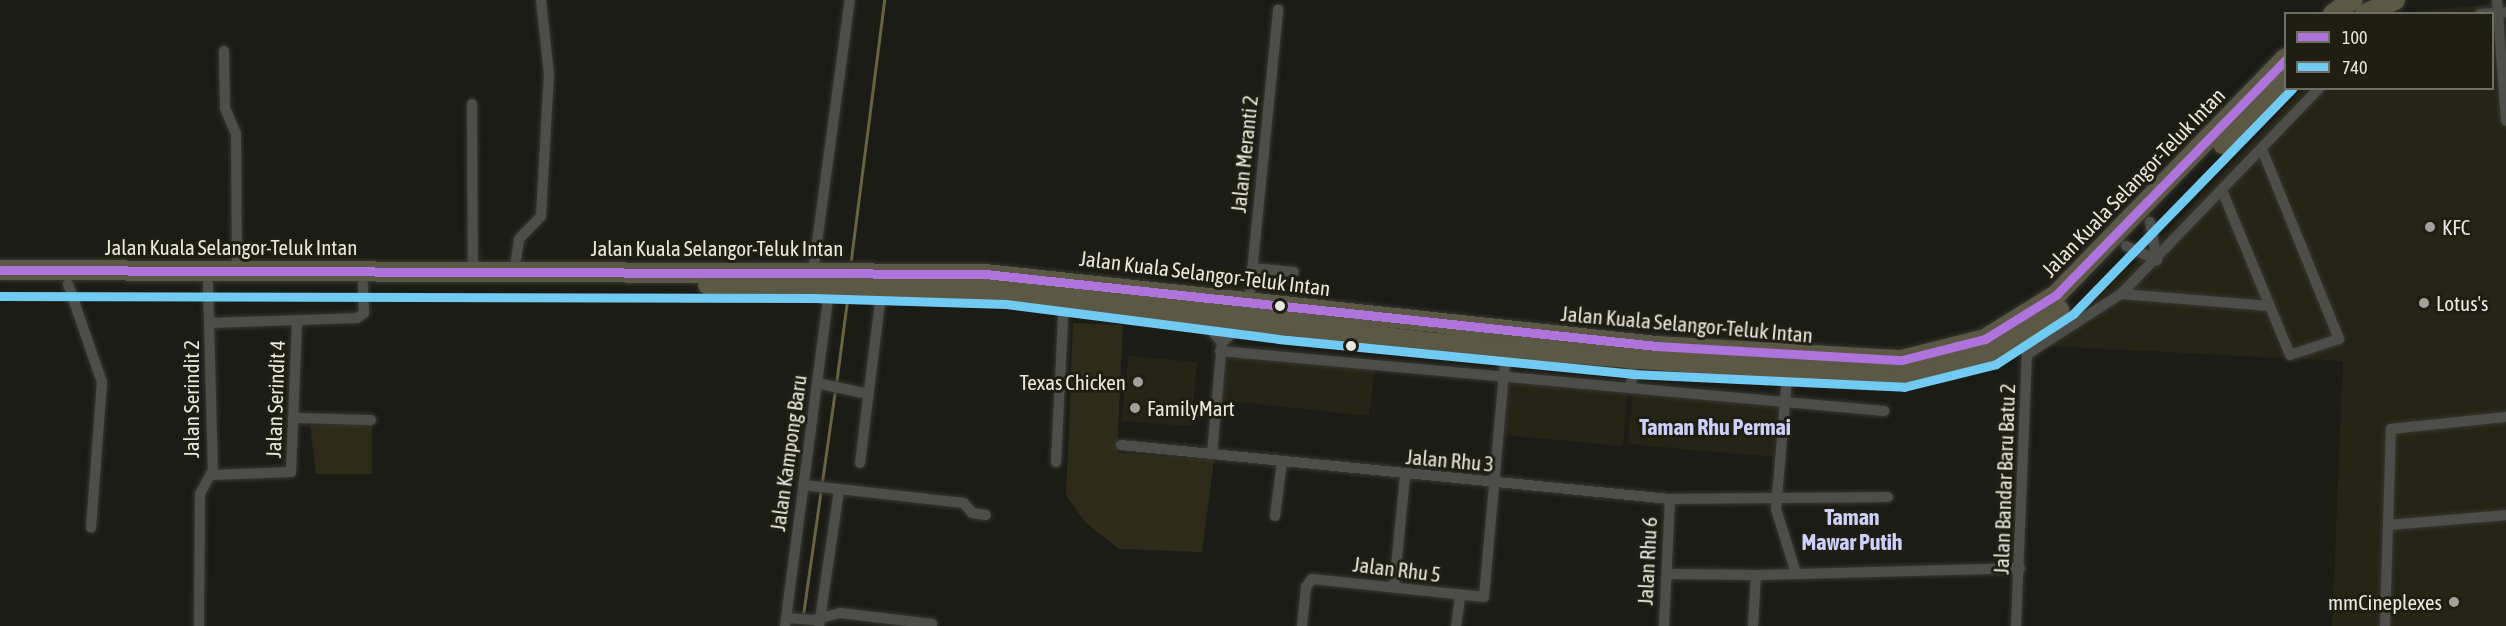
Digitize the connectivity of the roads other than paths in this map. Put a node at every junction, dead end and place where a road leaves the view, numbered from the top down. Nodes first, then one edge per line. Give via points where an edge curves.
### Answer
1 (541, 0) edge
2 (849, 0) edge
3 (2352, 0) edge
4 (2396, 0) edge
5 (2497, 0) edge
6 (1278, 9) dead end
7 (2336, 12) edge
8 (2369, 12) edge
9 (2502, 12) edge
10 (224, 51) dead end
11 (2284, 60) edge
12 (2284, 81) edge
13 (2317, 90) edge
14 (472, 105) dead end
15 (2506, 121) edge
16 (2262, 149) junction
17 (2223, 193) junction
18 (2150, 222) junction
19 (2126, 246) junction
20 (2157, 260) junction
21 (1252, 268) junction
22 (0, 270) edge
23 (237, 271) junction
24 (473, 272) junction
25 (514, 272) junction
26 (813, 272) junction
27 (1294, 272) dead end
28 (0, 284) edge
29 (68, 284) junction
30 (208, 284) junction
31 (363, 285) junction
32 (830, 286) junction
33 (882, 287) junction
34 (2121, 294) junction
35 (1064, 299) junction
36 (1249, 302) junction
37 (2270, 306) junction
38 (1163, 312) junction
39 (297, 320) junction
40 (210, 323) junction
41 (1280, 327) junction
42 (2028, 333) junction
43 (1221, 347) junction
44 (1506, 350) junction
45 (2029, 353) junction
46 (1633, 362) junction
47 (1788, 364) junction
48 (1505, 376) junction
49 (822, 384) junction
50 (1630, 388) junction
51 (868, 394) junction
52 (1785, 402) junction
53 (1884, 411) dead end
54 (2506, 417) edge
55 (294, 418) junction
56 (371, 420) dead end
57 (1121, 445) dead end
58 (1212, 454) junction
59 (1056, 462) dead end
60 (1282, 462) junction
61 (860, 463) dead end
62 (211, 473) junction
63 (250, 476) joint
64 (1405, 476) junction
65 (1496, 483) junction
66 (803, 485) junction
67 (839, 491) junction
68 (1776, 494) junction
69 (1888, 497) dead end
70 (1670, 499) junction
71 (986, 515) dead end
72 (2506, 515) edge
73 (1275, 516) dead end
74 (2388, 525) junction
75 (91, 528) dead end
76 (2020, 568) junction
77 (1795, 570) junction
78 (1667, 574) junction
79 (1756, 574) junction
80 (1394, 587) junction
81 (1460, 596) junction
82 (788, 621) edge
83 (817, 621) edge
84 (932, 624) dead end
85 (199, 626) edge
86 (1302, 626) edge
87 (1456, 626) edge
88 (1664, 626) edge
89 (1753, 626) edge
90 (2016, 626) edge
91 (2385, 626) edge

1 - 25 street via 549,75 541,216 519,239
2 - 26 street
3 - 7 highway
4 - 8 highway
5 - 9 street
6 - 21 street, Jalan Meranti 2
9 - 15 street
10 - 23 street via 225,108 236,134
11 - 47 highway, Jalan Kuala Selangor-Teluk Intan via 2093,261 2019,322 1948,352 1902,360
12 - 18 highway, Jalan Kuala Selangor-Teluk Intan
13 - 16 street
14 - 24 street
16 - 17 street
16 - 37 street via 2339,339 2290,355
17 - 20 street
17 - 37 street
18 - 19 highway, Jalan Kuala Selangor-Teluk Intan
18 - 20 street
19 - 20 street
19 - 42 highway, Jalan Kuala Selangor-Teluk Intan
20 - 34 street
21 - 27 street
21 - 36 street, Jalan Meranti 2
22 - 23 highway, Jalan Kuala Selangor-Teluk Intan
23 - 24 highway, Jalan Kuala Selangor-Teluk Intan
24 - 25 highway, Jalan Kuala Selangor-Teluk Intan
25 - 26 highway, Jalan Kuala Selangor-Teluk Intan
26 - 36 highway, Jalan Kuala Selangor-Teluk Intan via 985,274
28 - 29 highway, Jalan Kuala Selangor-Teluk Intan
29 - 30 highway, Jalan Kuala Selangor-Teluk Intan
29 - 75 street via 102,382
30 - 31 highway, Jalan Kuala Selangor-Teluk Intan
30 - 40 street, Jalan Serindit 2
31 - 32 highway, Jalan Kuala Selangor-Teluk Intan
31 - 39 street via 360,318
32 - 33 highway, Jalan Kuala Selangor-Teluk Intan
32 - 49 street, Jalan Kampong Baru
33 - 35 highway, Jalan Kuala Selangor-Teluk Intan
33 - 51 street
34 - 37 street
34 - 45 street
35 - 38 highway, Jalan Kuala Selangor-Teluk Intan
35 - 59 street
36 - 47 highway, Jalan Kuala Selangor-Teluk Intan
38 - 41 highway, Jalan Kuala Selangor-Teluk Intan
38 - 43 street via 1178,322 1209,327
39 - 40 street
39 - 55 street, Jalan Serindit 4
40 - 62 street, Jalan Serindit 2
41 - 43 street via 1234,331
41 - 44 highway, Jalan Kuala Selangor-Teluk Intan
42 - 45 street, Jalan Bandar Baru Batu 2
42 - 47 highway, Jalan Kuala Selangor-Teluk Intan via 1952,367 1903,375
43 - 48 street
43 - 58 street
44 - 46 highway, Jalan Kuala Selangor-Teluk Intan
44 - 48 street
45 - 76 street, Jalan Bandar Baru Batu 2
46 - 47 highway, Jalan Kuala Selangor-Teluk Intan
46 - 50 street
47 - 52 street
48 - 50 street
48 - 65 street
49 - 51 street
49 - 66 street, Jalan Kampong Baru
50 - 52 street
51 - 61 street
52 - 53 street
52 - 68 street
54 - 74 street via 2391,429
55 - 56 street
55 - 63 street, Jalan Serindit 4 via 291,472
57 - 58 street, Jalan Rhu 3
58 - 60 street, Jalan Rhu 3
60 - 64 street, Jalan Rhu 3
60 - 73 street
62 - 63 street, Jalan Serindit 2
62 - 85 street via 200,494
64 - 65 street, Jalan Rhu 3
64 - 80 street
65 - 70 street, Jalan Rhu 3
65 - 81 street, Jalan Rhu 5 via 1486,592 1480,599
66 - 67 street
66 - 82 street, Jalan Kampong Baru
67 - 71 street via 964,503 972,513
67 - 83 street
68 - 69 street, Jalan Rhu 3
68 - 70 street, Jalan Rhu 3
68 - 77 street via 1779,524
70 - 78 street, Jalan Rhu 6
72 - 74 street
74 - 91 street
76 - 77 street via 1889,575
76 - 90 street, Jalan Bandar Baru Batu 2
77 - 79 street
78 - 79 street
78 - 88 street, Jalan Rhu 6
79 - 89 street
80 - 81 street, Jalan Rhu 5
80 - 86 street, Jalan Rhu 5 via 1309,581
81 - 87 street
82 - 83 street
83 - 84 street via 840,613

